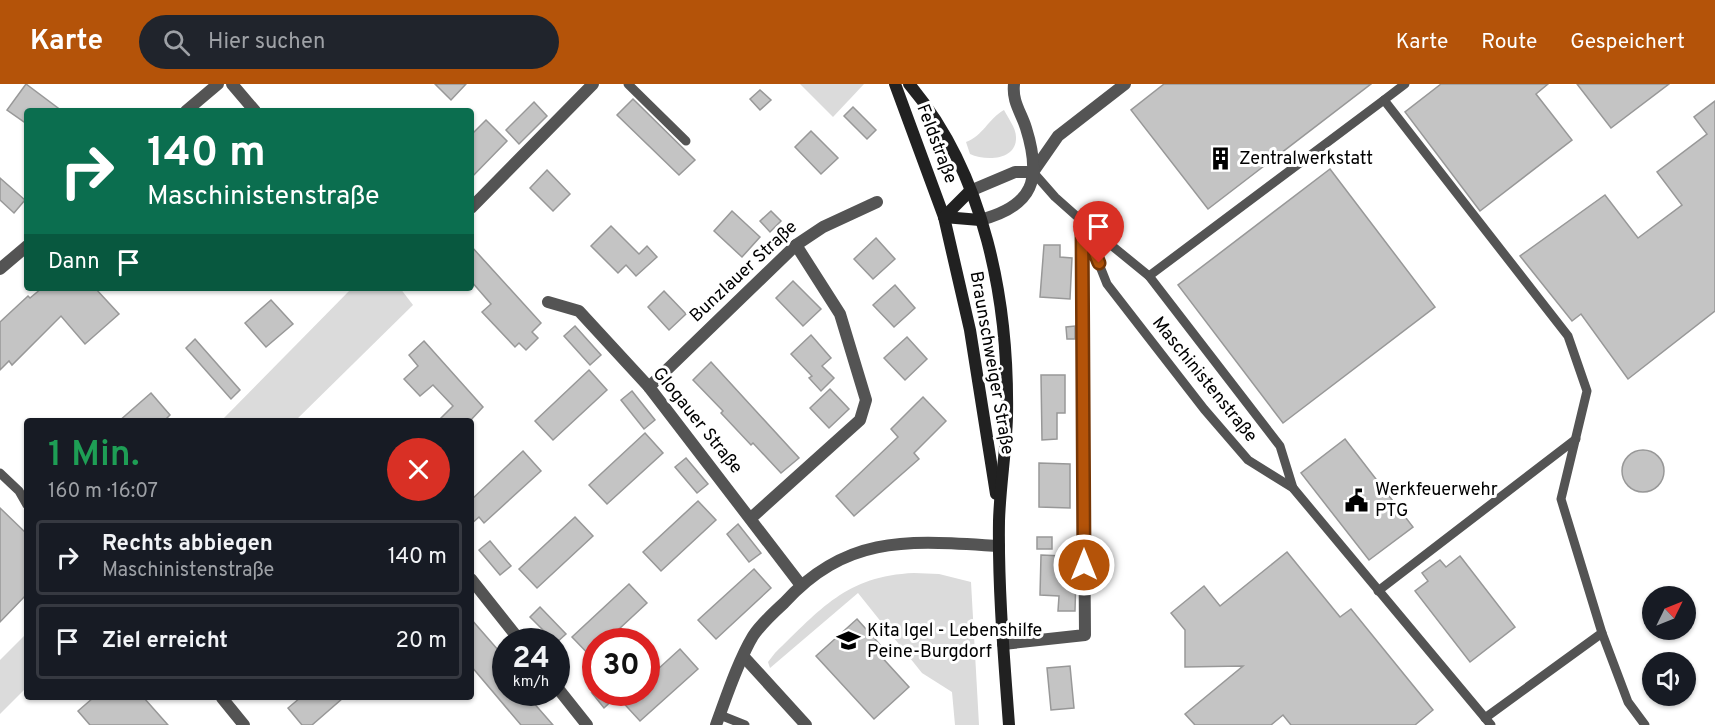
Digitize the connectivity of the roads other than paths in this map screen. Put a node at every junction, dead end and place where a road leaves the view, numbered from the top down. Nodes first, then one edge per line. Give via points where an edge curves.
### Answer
1 (218, 84) edge
2 (232, 84) edge
3 (593, 84) edge
4 (628, 84) edge
5 (895, 84) edge
6 (909, 84) edge
7 (1014, 84) edge
8 (1125, 84) edge
9 (1404, 84) edge
10 (1384, 100) junction
11 (190, 108) edge
12 (252, 108) edge
13 (686, 141) dead end
14 (1033, 172) junction
15 (970, 191) junction
16 (877, 202) dead end
17 (474, 205) edge
18 (944, 217) junction
19 (980, 219) junction
20 (1082, 221) junction
21 (796, 244) junction
22 (24, 249) edge
23 (0, 269) edge
24 (1149, 276) junction
25 (548, 302) dead end
26 (649, 387) junction
27 (1576, 439) junction
28 (0, 473) edge
29 (1293, 488) junction
30 (24, 500) edge
31 (999, 516) junction
32 (751, 518) junction
33 (999, 546) junction
34 (474, 583) edge
35 (800, 584) junction
36 (1378, 591) junction
37 (510, 628) edge
38 (1602, 633) junction
39 (1002, 644) junction
40 (744, 657) junction
41 (224, 700) edge
42 (570, 704) edge
43 (718, 720) edge
44 (1488, 722) edge
45 (244, 725) edge
46 (587, 725) edge
47 (746, 725) edge
48 (806, 725) edge
49 (1009, 725) edge
50 (1645, 725) edge

1 - 11 street
2 - 12 street
3 - 17 street
4 - 13 lane
5 - 18 street, Feldstraße
6 - 15 street, Feldstraße via 930,109
7 - 14 street
8 - 14 street via 1058,136
9 - 10 lane
10 - 24 lane
10 - 27 lane via 1568,336 1587,391
14 - 15 street via 1015,172
14 - 19 street via 1030,191 1016,207
14 - 20 lane, Maschinistenstraße
15 - 18 street
15 - 19 street, Feldstraße
16 - 21 street, Bunzlauer Straße
18 - 19 street
18 - 31 street, Braunschweiger Straße via 970,330
19 - 31 street, Braunschweiger Straße via 1003,315 1007,365
20 - 24 lane
20 - 29 lane, Maschinistenstraße via 1107,284 1197,400 1248,460
20 - 39 street via 1084,635
21 - 26 street, Bunzlauer Straße
21 - 32 street via 840,314 866,400 860,420
22 - 23 street
24 - 29 lane via 1280,446
25 - 26 street, Glogauer Straße via 579,311
26 - 32 street, Glogauer Straße
27 - 36 lane
27 - 38 lane via 1561,499
28 - 30 lane
29 - 36 lane, Maschinistenstraße
31 - 33 street, Braunschweiger Straße
32 - 35 street, Glogauer Straße
33 - 35 street via 916,543 874,547 841,558
33 - 39 street, Braunschweiger Straße
34 - 37 street
35 - 40 street via 758,630
36 - 44 lane, Maschinistenstraße
38 - 44 lane
38 - 50 lane via 1628,702
39 - 49 street, Braunschweiger Straße
40 - 43 street
40 - 48 street
41 - 45 street
42 - 46 street
43 - 47 lane

